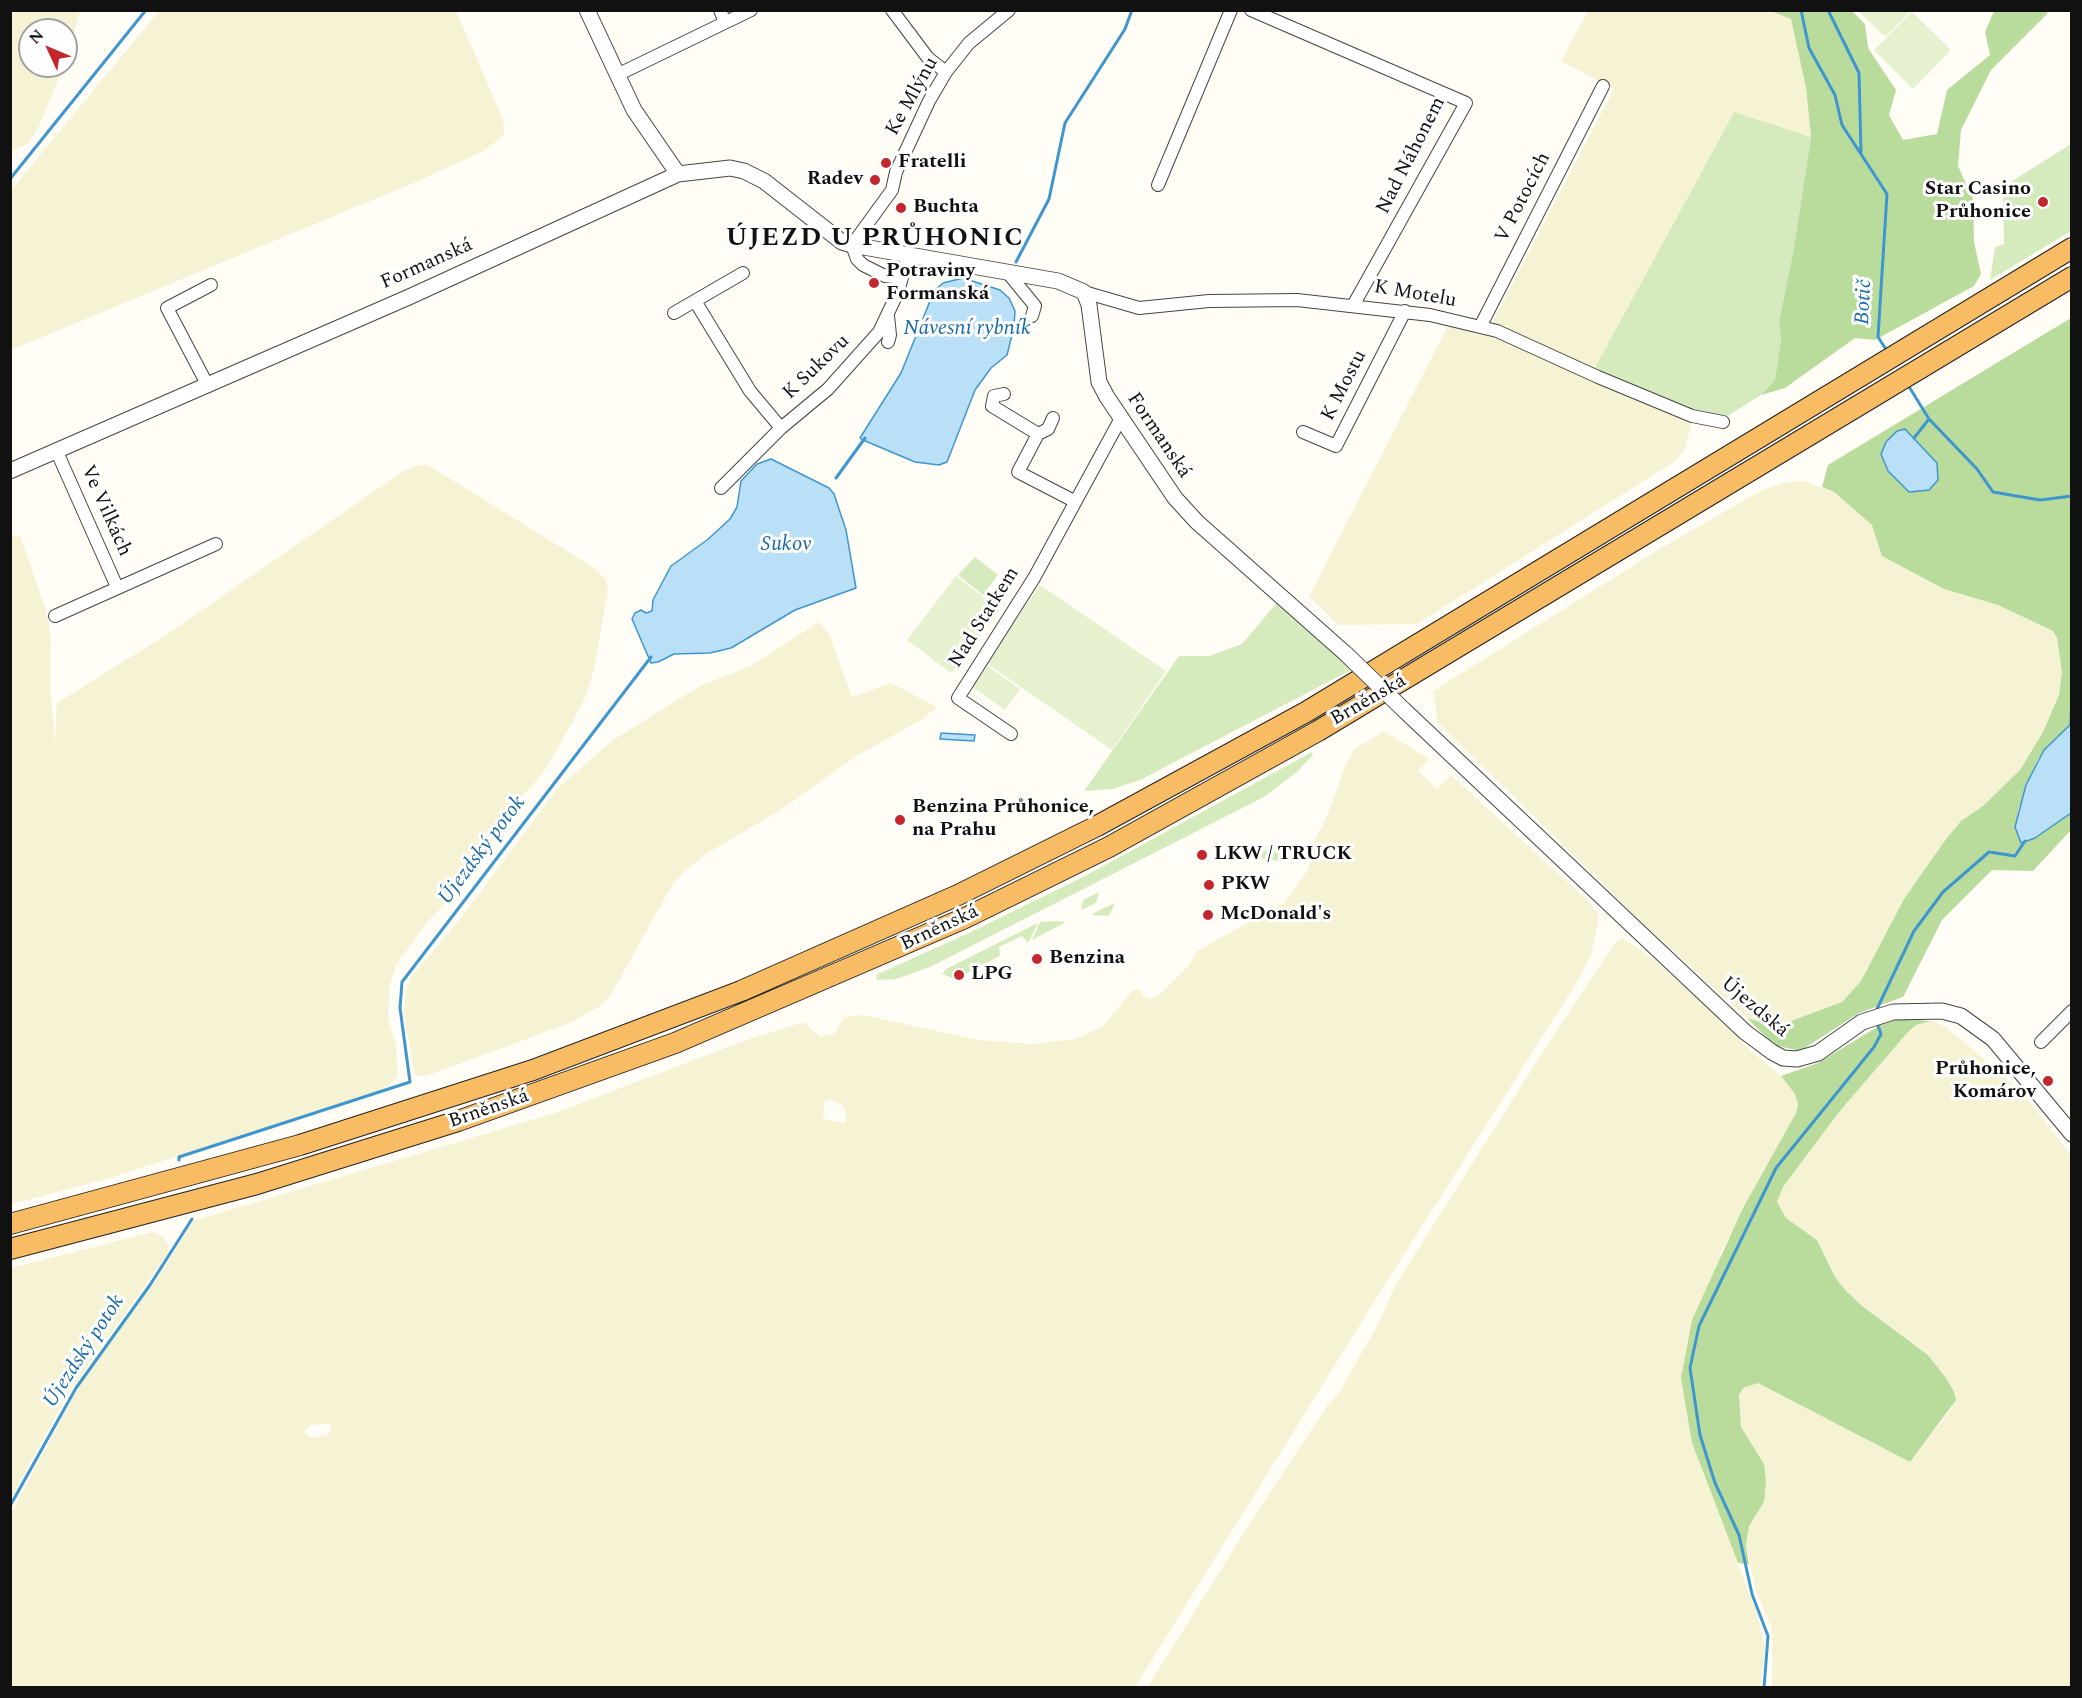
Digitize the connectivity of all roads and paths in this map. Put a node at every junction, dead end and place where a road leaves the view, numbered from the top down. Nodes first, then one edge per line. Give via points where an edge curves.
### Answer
1 (587, 10) edge
2 (751, 10) edge
3 (892, 10) edge
4 (1009, 10) edge
5 (1231, 10) edge
6 (1251, 10) edge
7 (723, 16) edge
8 (946, 72) junction
9 (617, 75) junction
10 (1603, 86) dead end
11 (678, 174) junction
12 (1158, 185) dead end
13 (852, 245) junction
14 (2072, 248) edge
15 (908, 256) junction
16 (743, 273) dead end
17 (1008, 273) junction
18 (2072, 277) edge
19 (902, 279) junction
20 (210, 285) dead end
21 (1084, 292) junction
22 (695, 301) junction
23 (1354, 304) junction
24 (1405, 311) junction
25 (674, 313) dead end
26 (888, 316) junction
27 (1032, 316) dead end
28 (1480, 327) junction
29 (888, 342) dead end
30 (207, 386) junction
31 (1004, 394) dead end
32 (1053, 418) dead end
33 (1121, 418) junction
34 (1723, 423) dead end
35 (782, 428) junction
36 (1303, 432) dead end
37 (1038, 434) junction
38 (57, 452) junction
39 (10, 471) edge
40 (721, 488) dead end
41 (1074, 501) junction
42 (216, 544) dead end
43 (117, 587) junction
44 (55, 616) dead end
45 (1428, 733) joint
46 (1011, 735) dead end
47 (2072, 1011) edge
48 (2041, 1042) dead end
49 (2072, 1134) edge
50 (10, 1224) edge
51 (10, 1249) edge

1 - 9 street
2 - 7 street
3 - 8 street via 928,58
4 - 8 street, Ke Mlýnu via 969,43
5 - 12 street
6 - 23 street, Nad Náhonem via 1466,103
7 - 9 street
8 - 13 street, Ke Mlýnu via 896,172 892,190
9 - 11 street via 634,110
10 - 28 street, V Potocích
11 - 13 street, Formanská via 714,168 744,171 764,181
11 - 30 street, Formanská
13 - 15 street, Formanská
13 - 19 street, Formanská via 863,266
14 - 50 highway, Brněnská via 1315,706 1051,850 869,936 668,1021 448,1099 252,1160
15 - 17 street, Formanská
15 - 19 street, K Sukovu
16 - 22 street
17 - 21 street, Formanská via 1058,281
17 - 27 street via 1035,306
18 - 51 highway, Brněnská via 1228,782 1061,871 916,940 675,1043 458,1121 257,1184
19 - 26 street, K Sukovu
20 - 30 street via 167,308
21 - 23 street, K Motelu via 1138,308 1209,301
21 - 33 street, Formanská via 1100,382
22 - 25 street
22 - 35 street via 750,391
23 - 24 street, K Motelu
24 - 28 street, K Motelu
24 - 36 street, K Mostu via 1336,447
26 - 29 street
26 - 35 street, K Sukovu via 840,377
28 - 34 street, K Motelu via 1692,416
30 - 38 street, Formanská
31 - 37 street via 994,396 992,406
32 - 37 street via 1048,429
33 - 41 street, Nad Statkem
33 - 45 street, Formanská, bridge via 1175,498 1197,522 1346,654
35 - 40 street, K Sukovu
37 - 41 street via 1018,472
38 - 39 street, Formanská
38 - 43 street, Ve Vilkách
41 - 46 street, Nad Statkem via 1034,578 958,698
42 - 43 street, Ve Vilkách
43 - 44 street, Ve Vilkách
45 - 49 street, Újezdská via 1745,1032 1783,1058 1818,1053 1862,1022 1893,1012 1942,1011 1961,1016 1993,1039
47 - 48 street

